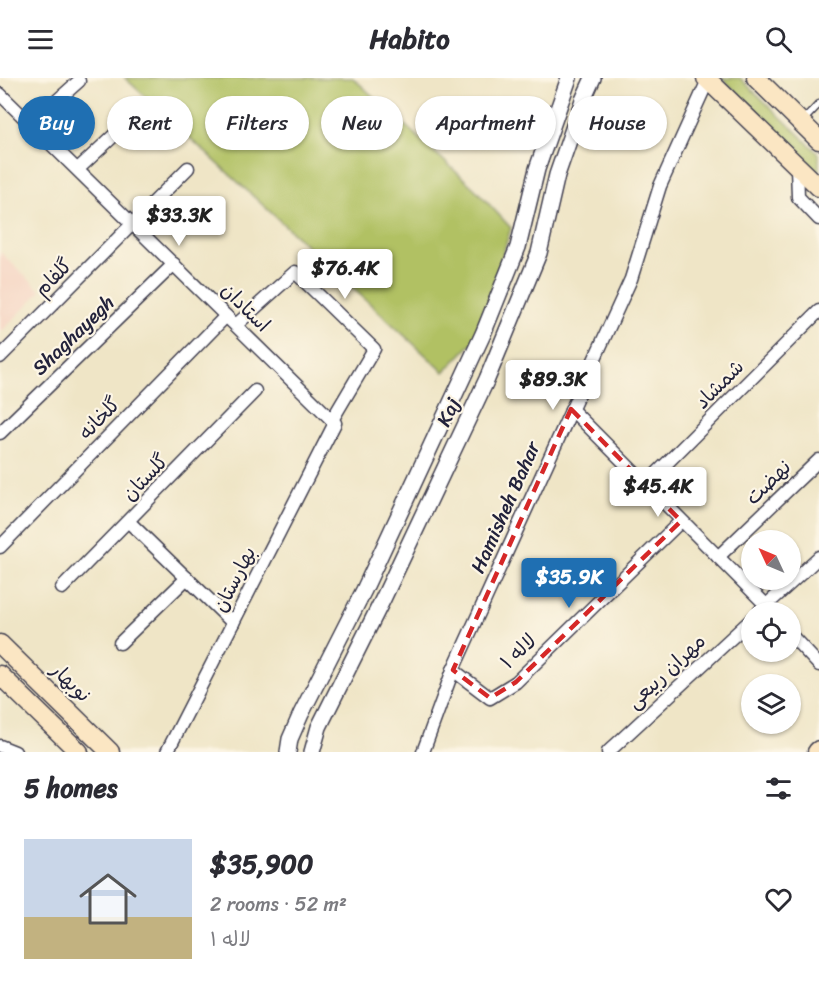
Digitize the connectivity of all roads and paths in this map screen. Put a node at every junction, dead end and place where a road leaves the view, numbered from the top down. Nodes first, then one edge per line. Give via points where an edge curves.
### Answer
1 (569, 78) edge
2 (593, 78) edge
3 (756, 78) edge
4 (707, 79) edge
5 (79, 81) dead end
6 (0, 94) edge
7 (62, 96) edge
8 (819, 104) edge
9 (18, 110) edge
10 (801, 122) junction
11 (819, 140) edge
12 (107, 142) edge
13 (59, 150) edge
14 (797, 166) junction
15 (188, 168) dead end
16 (78, 169) junction
17 (819, 187) edge
18 (819, 219) edge
19 (134, 224) junction
20 (174, 264) junction
21 (819, 311) edge
22 (226, 315) junction
23 (236, 325) junction
24 (0, 357) edge
25 (467, 370) junction
26 (487, 379) junction
27 (255, 391) dead end
28 (571, 408) junction
29 (334, 422) junction
30 (0, 433) edge
31 (819, 460) edge
32 (646, 484) junction
33 (681, 521) junction
34 (129, 522) junction
35 (0, 547) edge
36 (718, 557) junction
37 (819, 557) edge
38 (187, 578) junction
39 (62, 588) dead end
40 (361, 596) junction
41 (757, 602) edge
42 (771, 602) edge
43 (380, 605) junction
44 (233, 623) junction
45 (741, 629) edge
46 (120, 643) dead end
47 (0, 645) edge
48 (801, 646) edge
49 (819, 665) edge
50 (453, 670) junction
51 (0, 675) edge
52 (0, 746) edge
53 (15, 752) edge
54 (79, 752) edge
55 (110, 752) edge
56 (167, 752) edge
57 (288, 752) edge
58 (312, 752) edge
59 (423, 752) edge
60 (608, 752) edge

1 - 25 street, Kaj via 537,169 518,247
2 - 26 street, Kaj via 557,175 539,253
3 - 10 main road
4 - 14 main road
4 - 28 street, Hamisheh Bahar via 660,186 631,279
5 - 7 street
6 - 9 street, استادان
8 - 10 lane
10 - 11 main road
12 - 16 street
13 - 16 street, استادان
14 - 17 main road
14 - 18 street via 798,197
15 - 19 street, گلفام
16 - 19 street, استادان
19 - 20 street, استادان
19 - 24 street, گلفام
20 - 22 street, استادان
20 - 30 street, Shaghayegh
21 - 32 street, شمشاد
22 - 23 street, استادان
22 - 35 street, گلخانه
23 - 29 street, استادان
23 - 29 street, بهارستان via 295,272 374,348
25 - 26 street
25 - 40 street, Kaj
26 - 43 street, Kaj
27 - 34 street, گلستان
28 - 32 street
28 - 50 street, Hamisheh Bahar
29 - 44 street, بهارستان
31 - 36 street, نهضت
32 - 33 street
33 - 36 street
33 - 50 street, لاله ۱ via 516,682 490,698
34 - 38 street
34 - 39 street, گلستان
36 - 41 street
37 - 42 street
38 - 44 street
38 - 46 street
40 - 43 street
40 - 57 street, Kaj via 301,714
43 - 58 street, Kaj via 319,727
44 - 56 street, بهارستان
45 - 60 street, مهران ربیعی
47 - 55 main road, نوبهار
48 - 49 street
50 - 59 street, Hamisheh Bahar
51 - 54 main road
52 - 53 street

